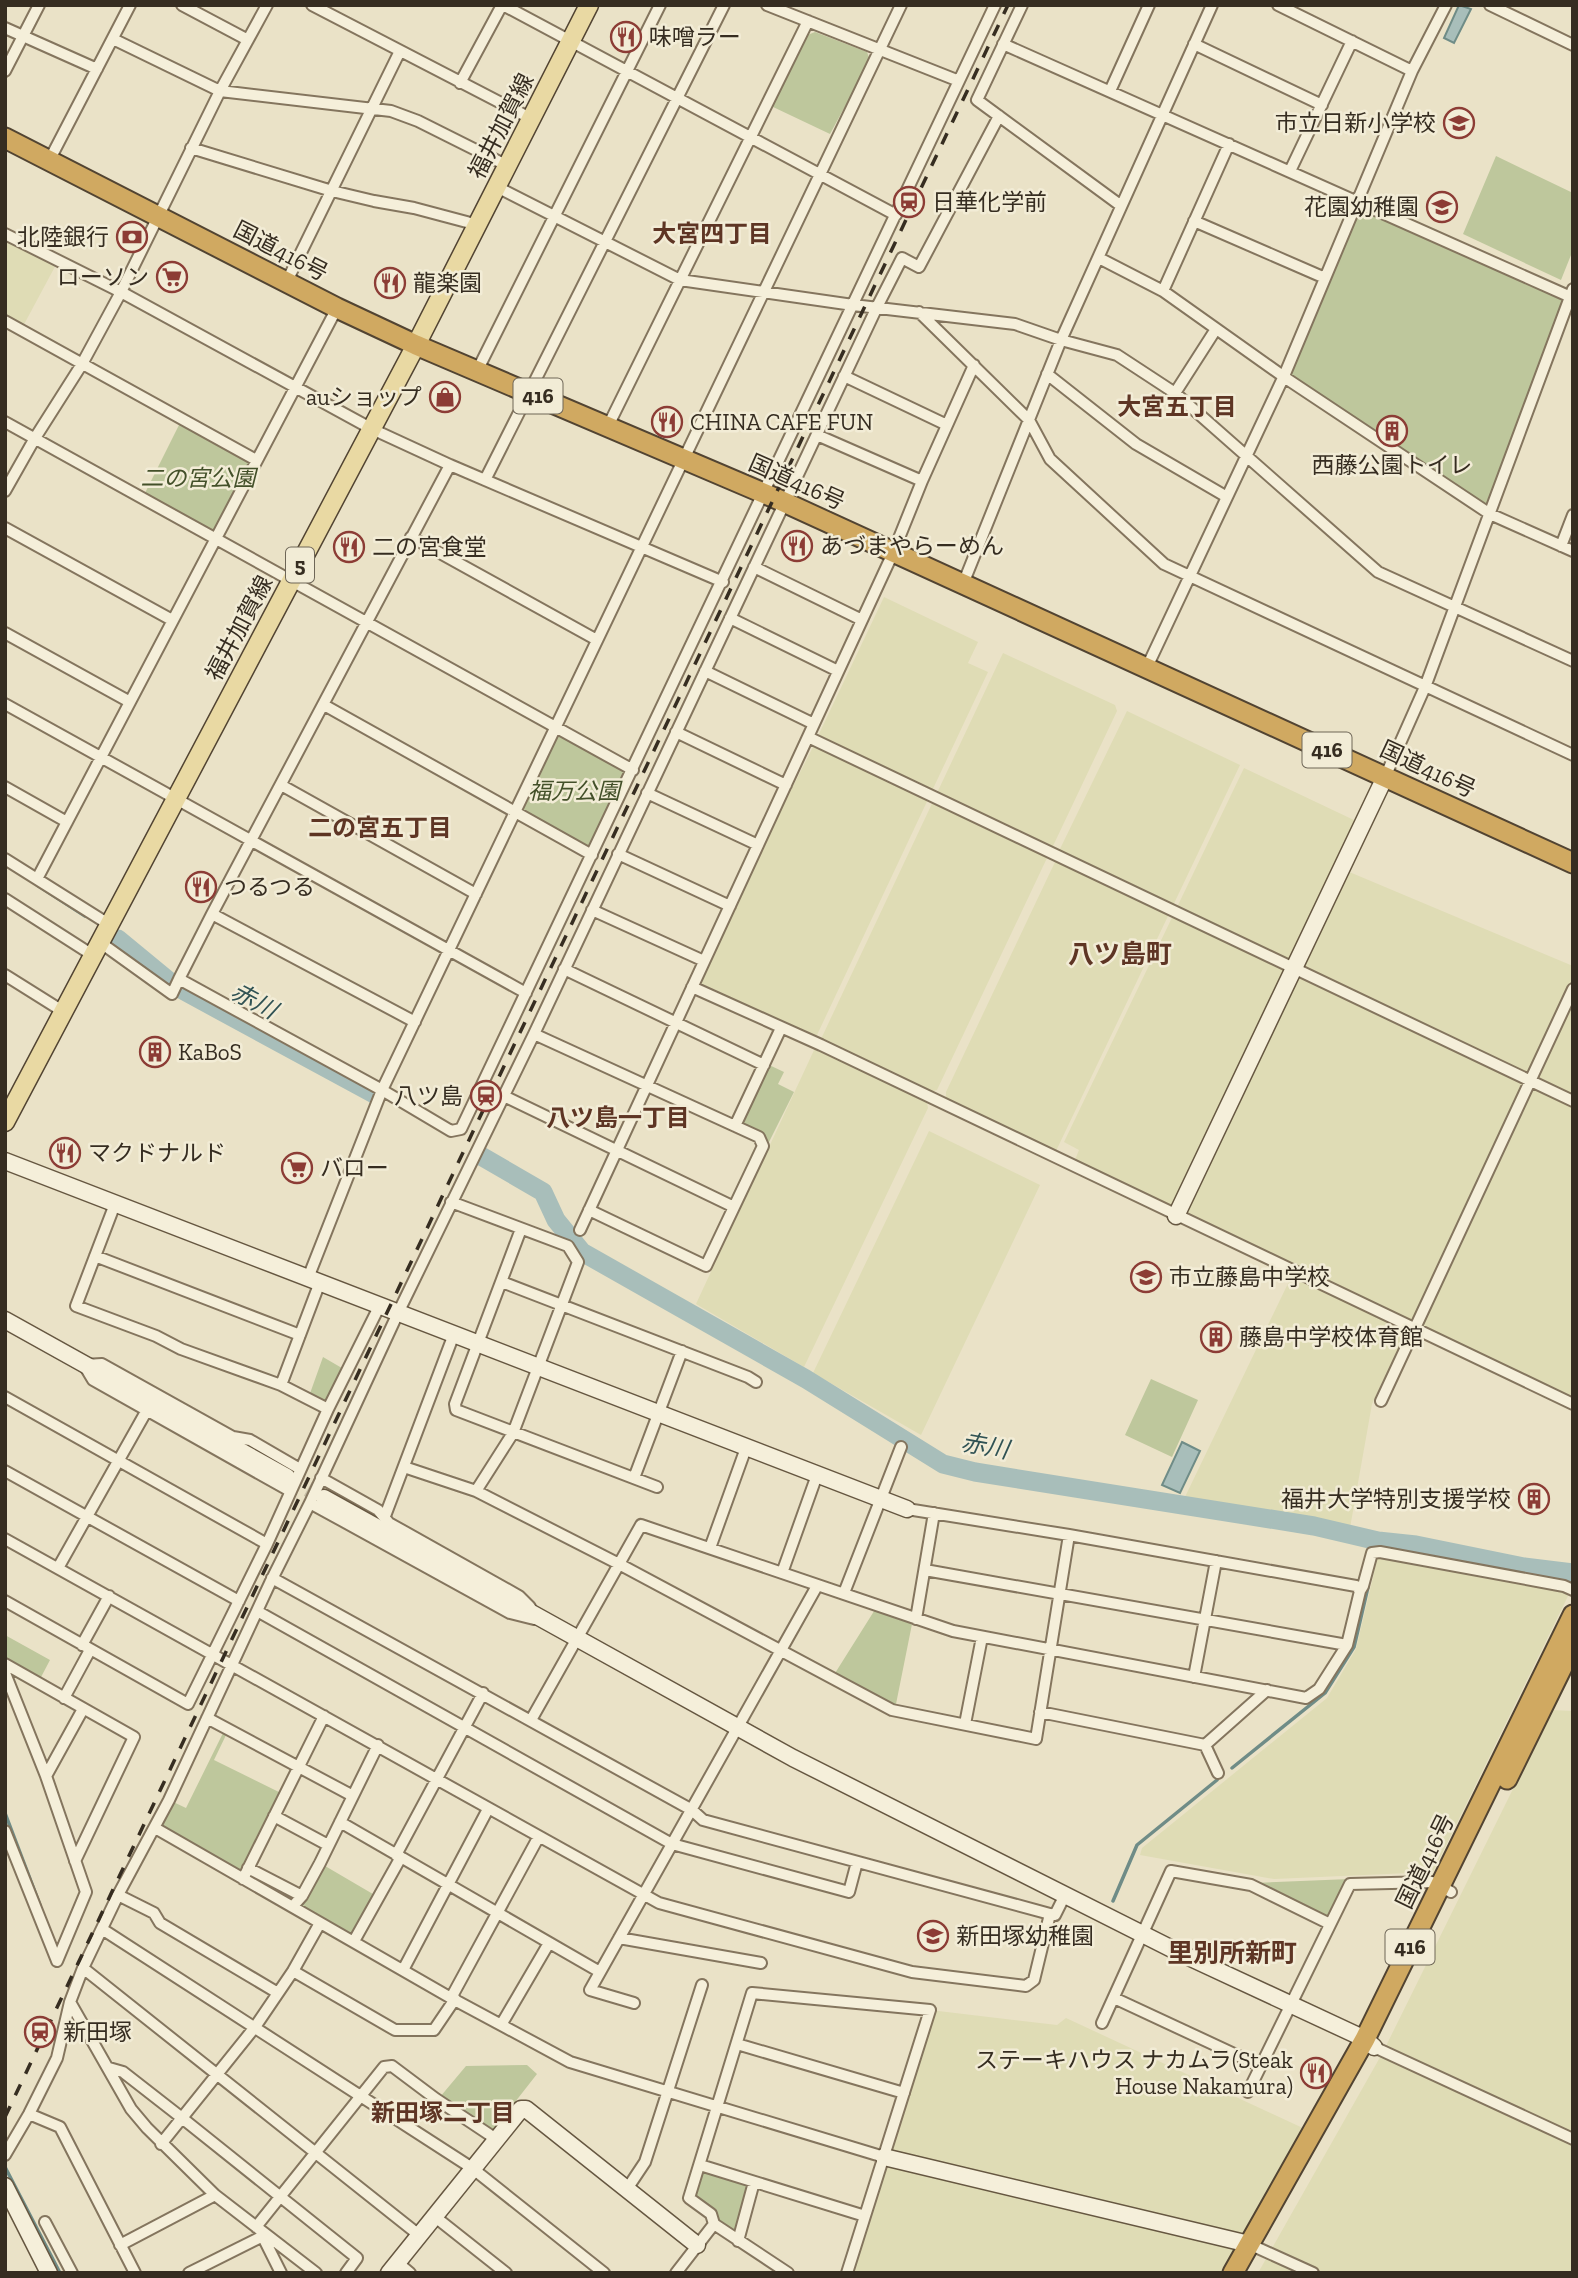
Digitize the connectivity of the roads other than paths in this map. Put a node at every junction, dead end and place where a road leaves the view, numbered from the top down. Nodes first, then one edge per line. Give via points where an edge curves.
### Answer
1 (39, 5) edge
2 (130, 5) edge
3 (182, 5) edge
4 (267, 5) edge
5 (312, 5) edge
6 (503, 5) edge
7 (589, 5) edge
8 (660, 5) edge
9 (724, 5) edge
10 (767, 5) edge
11 (901, 5) edge
12 (995, 5) edge
13 (1022, 5) edge
14 (1149, 5) edge
15 (1212, 5) edge
16 (1278, 5) edge
17 (1446, 5) edge
18 (1490, 5) edge
19 (808, 21) junction
20 (5, 28) edge
21 (23, 37) junction
22 (113, 39) junction
23 (248, 40) junction
24 (571, 41) junction
25 (1352, 41) junction
26 (1003, 44) junction
27 (1194, 44) junction
28 (1573, 45) edge
29 (880, 50) junction
30 (400, 51) junction
31 (97, 69) junction
32 (5, 71) edge
33 (1412, 71) junction
34 (627, 73) junction
35 (958, 81) junction
36 (460, 83) junction
37 (220, 91) junction
38 (1110, 91) junction
39 (678, 100) junction
40 (1322, 105) junction
41 (372, 109) junction
42 (1162, 115) junction
43 (999, 116) junction
44 (531, 119) junction
45 (750, 138) junction
46 (7, 143) edge
47 (1229, 144) junction
48 (191, 148) junction
49 (50, 159) junction
50 (508, 166) junction
51 (1290, 171) junction
52 (820, 176) junction
53 (497, 187) junction
54 (332, 191) junction
55 (1358, 202) junction
56 (1120, 205) junction
57 (897, 215) junction
58 (160, 217) junction
59 (555, 217) junction
60 (1194, 221) junction
61 (478, 225) junction
62 (5, 234) edge
63 (606, 242) junction
64 (1099, 258) junction
65 (1325, 278) junction
66 (680, 280) junction
67 (287, 281) junction
68 (1163, 291) junction
69 (121, 292) junction
70 (764, 292) junction
71 (1572, 294) edge
72 (853, 305) junction
73 (877, 307) junction
74 (337, 308) junction
75 (919, 312) junction
76 (5, 321) edge
77 (1216, 329) junction
78 (1062, 340) junction
79 (416, 345) junction
80 (82, 364) junction
81 (974, 365) junction
82 (477, 371) junction
83 (1048, 374) junction
84 (844, 376) junction
85 (1284, 376) junction
86 (294, 387) junction
87 (529, 392) junction
88 (1175, 393) junction
89 (1029, 420) junction
90 (5, 422) edge
91 (947, 425) junction
92 (608, 426) junction
93 (372, 429) junction
94 (817, 435) junction
95 (35, 438) junction
96 (1247, 455) junction
97 (684, 459) junction
98 (256, 460) junction
99 (450, 465) junction
100 (485, 480) junction
101 (922, 481) junction
102 (5, 491) edge
103 (763, 493) junction
104 (1227, 497) junction
105 (785, 502) junction
106 (1490, 514) junction
107 (1573, 515) edge
108 (5, 528) edge
109 (411, 537) junction
110 (215, 538) junction
111 (1561, 546) junction
112 (642, 547) junction
113 (1573, 551) edge
114 (893, 553) junction
115 (754, 567) junction
116 (1189, 577) junction
117 (292, 580) junction
118 (723, 582) junction
119 (963, 584) junction
120 (1455, 607) junction
121 (730, 618) junction
122 (172, 620) junction
123 (862, 620) junction
124 (368, 622) junction
125 (5, 633) edge
126 (597, 640) junction
127 (1573, 661) edge
128 (1147, 667) junction
129 (705, 671) junction
130 (838, 671) junction
131 (1425, 687) junction
132 (130, 702) junction
133 (5, 704) edge
134 (324, 705) junction
135 (814, 724) junction
136 (556, 727) junction
137 (676, 732) junction
138 (808, 737) junction
139 (1573, 755) edge
140 (101, 757) junction
141 (633, 770) junction
142 (1385, 777) junction
143 (281, 785) junction
144 (786, 785) junction
145 (5, 787) edge
146 (647, 793) junction
147 (177, 799) junction
148 (515, 812) junction
149 (67, 822) junction
150 (252, 840) junction
151 (758, 845) junction
152 (618, 854) junction
153 (592, 855) junction
154 (5, 859) edge
155 (1573, 863) edge
156 (37, 879) junction
157 (476, 894) junction
158 (5, 899) edge
159 (730, 906) junction
160 (592, 909) junction
161 (212, 914) junction
162 (110, 925) junction
163 (98, 949) junction
164 (449, 951) junction
165 (704, 961) junction
166 (564, 969) junction
167 (1294, 969) junction
168 (5, 975) edge
169 (179, 979) junction
170 (692, 987) junction
171 (1573, 989) edge
172 (526, 993) junction
173 (64, 1012) junction
174 (676, 1021) junction
175 (415, 1022) junction
176 (781, 1028) junction
177 (534, 1034) junction
178 (764, 1065) junction
179 (1530, 1081) junction
180 (647, 1085) junction
181 (382, 1090) junction
182 (504, 1097) junction
183 (1573, 1101) edge
184 (5, 1122) edge
185 (734, 1126) junction
186 (616, 1151) junction
187 (5, 1161) edge
188 (451, 1202) junction
189 (115, 1204) junction
190 (734, 1207) junction
191 (589, 1210) junction
192 (1176, 1216) junction
193 (521, 1229) junction
194 (580, 1230) dead end
195 (95, 1256) junction
196 (314, 1280) junction
197 (502, 1282) junction
198 (380, 1306) junction
199 (562, 1306) junction
200 (398, 1313) junction
201 (5, 1320) edge
202 (1415, 1327) junction
203 (454, 1334) junction
204 (300, 1335) junction
205 (479, 1344) junction
206 (682, 1351) junction
207 (84, 1365) junction
208 (538, 1368) junction
209 (756, 1382) dead end
210 (281, 1385) junction
211 (5, 1397) edge
212 (1381, 1401) dead end
213 (1573, 1404) edge
214 (328, 1409) junction
215 (147, 1410) junction
216 (659, 1414) junction
217 (513, 1433) junction
218 (901, 1447) dead end
219 (746, 1448) junction
220 (119, 1461) junction
221 (404, 1467) junction
222 (5, 1471) edge
223 (817, 1475) junction
224 (321, 1478) junction
225 (634, 1478) junction
226 (292, 1479) junction
227 (657, 1487) dead end
228 (476, 1491) junction
229 (317, 1500) junction
230 (880, 1500) junction
231 (906, 1509) joint
232 (934, 1513) junction
233 (87, 1516) junction
234 (384, 1516) junction
235 (1069, 1535) junction
236 (7, 1543) edge
237 (267, 1544) junction
238 (710, 1548) junction
239 (1216, 1561) junction
240 (619, 1564) junction
241 (58, 1568) junction
242 (925, 1570) junction
243 (782, 1573) junction
244 (272, 1578) junction
245 (817, 1586) junction
246 (1573, 1590) edge
247 (1360, 1591) junction
248 (844, 1593) junction
249 (1059, 1594) junction
250 (109, 1597) junction
251 (5, 1601) edge
252 (239, 1601) junction
253 (257, 1611) junction
254 (1573, 1615) edge
255 (916, 1619) junction
256 (1204, 1619) junction
257 (547, 1623) junction
258 (982, 1637) junction
259 (578, 1640) junction
260 (1347, 1645) junction
261 (1573, 1645) edge
262 (86, 1647) junction
263 (1050, 1650) junction
264 (780, 1651) junction
265 (212, 1654) junction
266 (5, 1664) edge
267 (232, 1665) junction
268 (5, 1673) edge
269 (1194, 1677) junction
270 (1267, 1690) junction
271 (483, 1693) junction
272 (64, 1698) junction
273 (83, 1709) junction
274 (1040, 1712) junction
275 (324, 1716) junction
276 (207, 1718) junction
277 (531, 1720) junction
278 (965, 1724) junction
279 (465, 1727) junction
280 (739, 1728) junction
281 (378, 1745) junction
282 (1205, 1745) junction
283 (299, 1767) junction
284 (1218, 1773) dead end
285 (46, 1776) junction
286 (1501, 1777) junction
287 (438, 1779) junction
288 (353, 1796) junction
289 (488, 1809) junction
290 (692, 1810) junction
291 (274, 1816) junction
292 (340, 1822) junction
293 (155, 1828) junction
294 (5, 1831) edge
295 (538, 1838) junction
296 (672, 1844) junction
297 (328, 1845) junction
298 (398, 1856) junction
299 (75, 1861) junction
300 (857, 1861) junction
301 (246, 1874) junction
302 (448, 1885) junction
303 (1446, 1889) junction
304 (118, 1895) junction
305 (643, 1895) junction
306 (1065, 1895) junction
307 (302, 1896) junction
308 (293, 1906) junction
309 (497, 1913) junction
310 (1049, 1914) junction
311 (320, 1923) junction
312 (1330, 1924) junction
313 (102, 1929) junction
314 (1143, 1934) junction
315 (619, 1938) junction
316 (354, 1941) junction
317 (549, 1943) junction
318 (761, 1963) dead end
319 (83, 1968) junction
320 (293, 1970) junction
321 (403, 1970) junction
322 (600, 1972) junction
323 (702, 1985) dead end
324 (278, 1993) junction
325 (453, 1998) junction
326 (1114, 1998) junction
327 (70, 2002) junction
328 (634, 2003) dead end
329 (1290, 2004) junction
330 (1102, 2023) dead end
331 (501, 2025) junction
332 (255, 2027) junction
333 (1369, 2043) junction
334 (737, 2044) junction
335 (1260, 2066) junction
336 (109, 2068) junction
337 (218, 2074) junction
338 (668, 2092) junction
339 (1248, 2092) dead end
340 (904, 2093) junction
341 (360, 2095) junction
342 (718, 2107) junction
343 (29, 2114) junction
344 (183, 2118) junction
345 (1573, 2138) edge
346 (496, 2139) junction
347 (161, 2144) junction
348 (315, 2152) junction
349 (5, 2155) edge
350 (884, 2157) junction
351 (700, 2165) junction
352 (472, 2168) junction
353 (754, 2182) junction
354 (5, 2186) edge
355 (627, 2189) junction
356 (215, 2195) junction
357 (280, 2196) junction
358 (434, 2216) junction
359 (866, 2216) junction
360 (45, 2222) dead end
361 (714, 2224) junction
362 (259, 2231) junction
363 (419, 2235) junction
364 (738, 2241) junction
365 (120, 2245) junction
366 (697, 2245) junction
367 (1255, 2246) junction
368 (399, 2269) edge
369 (49, 2273) edge
370 (72, 2273) edge
371 (135, 2273) edge
372 (189, 2273) edge
373 (281, 2273) edge
374 (316, 2273) edge
375 (346, 2273) edge
376 (506, 2273) edge
377 (604, 2273) edge
378 (676, 2273) edge
379 (788, 2273) edge
380 (848, 2273) edge
381 (1233, 2273) edge
382 (1248, 2273) edge
383 (1313, 2273) edge

1 - 21 street
2 - 22 street
3 - 23 street
4 - 23 street
5 - 30 street
6 - 24 street
6 - 36 street
7 - 24 main road, 福井加賀線 / 5
8 - 34 street
9 - 39 street
10 - 19 street
11 - 29 street
12 - 35 street
13 - 26 street
14 - 38 street
15 - 27 street
16 - 25 street
17 - 33 street
18 - 28 street
19 - 29 street
19 - 45 street
20 - 21 street
21 - 31 street
21 - 32 street
22 - 31 street
22 - 37 street
23 - 37 street
24 - 34 street
24 - 44 main road, 福井加賀線 / 5
25 - 33 street
25 - 40 street
26 - 38 street
26 - 43 street via 977,100
27 - 40 street
27 - 42 street
29 - 35 street
29 - 52 street
30 - 36 street
30 - 41 street
31 - 49 street
33 - 55 street
34 - 39 street
34 - 59 street
35 - 57 street
36 - 44 street
37 - 41 street
37 - 48 street
38 - 42 street
39 - 45 street
39 - 63 street
40 - 51 street
41 - 50 street via 418,121
41 - 54 street
42 - 47 street
42 - 56 street
43 - 56 street
43 - 73 street via 919,267 902,258
44 - 50 main road, 福井加賀線 / 5
45 - 52 street
45 - 66 street
46 - 49 highway, 国道416号 / 416
47 - 51 street
47 - 60 street
48 - 54 street
48 - 58 street
49 - 58 highway, 国道416号 / 416
50 - 53 main road, 福井加賀線 / 5
51 - 55 street
52 - 57 street
52 - 70 street
53 - 59 street
53 - 61 main road, 福井加賀線 / 5
54 - 61 street
54 - 67 street
55 - 65 street
55 - 71 street
56 - 64 street
57 - 72 street
58 - 67 highway, 国道416号 / 416
58 - 69 street
59 - 63 street
59 - 82 street
60 - 65 street
60 - 68 street
61 - 79 main road, 福井加賀線 / 5
62 - 69 street
63 - 66 street
63 - 87 street
64 - 68 street
64 - 78 street
65 - 85 street
66 - 70 street
66 - 92 street
67 - 74 highway, 国道416号 / 416
68 - 77 street
69 - 80 street
69 - 86 street
70 - 72 street
70 - 97 street
71 - 106 street
72 - 73 street
72 - 103 street
73 - 75 street
73 - 84 street
74 - 79 highway, 国道416号 / 416
74 - 86 street
75 - 78 street via 1015,324
75 - 81 street
76 - 80 street
77 - 85 street
77 - 88 street
78 - 83 street
78 - 88 street via 1117,355
79 - 82 highway, 国道416号 / 416
79 - 93 main road, 福井加賀線 / 5
80 - 95 street
80 - 98 street
81 - 89 street
81 - 91 street
82 - 87 highway, 国道416号 / 416
83 - 89 street
83 - 104 street via 1136,444
84 - 91 street
84 - 94 street
85 - 96 street
85 - 106 street
86 - 93 street
86 - 98 street
87 - 92 highway, 国道416号 / 416
87 - 100 street
88 - 96 street
89 - 116 street via 1050,459 1164,564
89 - 119 street
90 - 95 street
91 - 101 street
92 - 97 highway, 国道416号 / 416
93 - 99 street
93 - 117 main road, 福井加賀線 / 5
94 - 101 street
94 - 105 street
95 - 102 street
95 - 110 street
96 - 104 street
96 - 120 street via 1378,572
97 - 103 highway, 国道416号 / 416
97 - 112 street
98 - 110 street
99 - 100 street
99 - 109 street
100 - 112 street
101 - 114 street
103 - 105 highway, 国道416号 / 416
103 - 118 street
104 - 116 street
105 - 114 highway, 国道416号 / 416
105 - 115 street
106 - 111 street
106 - 120 street
107 - 111 street
108 - 122 street
109 - 124 street
109 - 126 street
110 - 117 street
110 - 122 street
111 - 113 street
112 - 118 street
112 - 126 street
114 - 119 highway, 国道416号 / 416
114 - 123 street
115 - 121 street
115 - 123 street
116 - 128 street
116 - 131 street
117 - 124 street
117 - 147 main road, 福井加賀線 / 5
118 - 141 street
119 - 128 highway, 国道416号 / 416
120 - 127 street
120 - 131 street
121 - 129 street
121 - 130 street
122 - 132 street
123 - 130 street
124 - 134 street
124 - 136 street
125 - 132 street
126 - 136 street
128 - 142 highway, 国道416号 / 416
129 - 135 street
129 - 137 street
130 - 135 street
131 - 139 street
131 - 142 street
132 - 140 street
133 - 140 street
134 - 143 street
134 - 148 street
135 - 138 street
136 - 141 street
136 - 148 street
137 - 144 street
137 - 146 street
138 - 144 street
138 - 167 street
140 - 147 street
140 - 149 street
141 - 153 street
142 - 155 highway, 国道416号 / 416
142 - 167 street
143 - 150 street
143 - 157 street
144 - 151 street
145 - 149 street
146 - 151 street
146 - 152 street
147 - 150 street
147 - 162 main road, 福井加賀線 / 5
148 - 153 street
148 - 157 street
149 - 156 street
150 - 161 street
150 - 164 street
151 - 159 street
152 - 159 street
152 - 160 street
153 - 172 street
154 - 156 street
156 - 162 street
157 - 164 street
158 - 163 street
159 - 165 street
160 - 165 street
160 - 166 street
161 - 169 street
161 - 175 street
162 - 163 main road, 福井加賀線 / 5
163 - 169 street via 172,994
163 - 173 main road, 福井加賀線 / 5
164 - 172 street
164 - 175 street
165 - 170 street
166 - 174 street
166 - 177 street
167 - 179 street
167 - 192 street
168 - 173 street
169 - 181 street
170 - 174 street
170 - 176 street
171 - 179 street
172 - 181 street via 461,1129 451,1131
173 - 184 main road, 福井加賀線 / 5
174 - 178 street
174 - 180 street
175 - 181 street
176 - 178 street
176 - 192 street
177 - 180 street
177 - 182 street
178 - 185 street
179 - 183 street
179 - 202 street
180 - 185 street
180 - 186 street
181 - 196 street
182 - 186 street
182 - 188 street
185 - 190 street via 759,1138 763,1146
186 - 190 street
186 - 191 street
187 - 189 street
188 - 193 street
188 - 200 street
189 - 195 street
189 - 196 street
190 - 191 street via 706,1266
191 - 194 street
192 - 202 street
193 - 197 street
193 - 199 street via 568,1246 578,1262
195 - 204 street
195 - 210 street via 76,1306
196 - 198 street
196 - 204 street
197 - 199 street
197 - 205 street
198 - 200 street
198 - 214 street
199 - 206 street
199 - 208 street
200 - 203 street
200 - 224 street
201 - 207 street
202 - 212 street
202 - 213 street
203 - 205 street
203 - 221 street
204 - 210 street
205 - 208 street
205 - 217 street via 456,1410
206 - 209 street
206 - 216 street
207 - 215 street via 93,1380
207 - 226 street
208 - 216 street
208 - 217 street
210 - 214 street
211 - 220 street
214 - 226 street
215 - 220 street
215 - 226 street
216 - 219 street
216 - 225 street
217 - 225 street
217 - 228 street
218 - 230 street
219 - 223 street
219 - 238 street
220 - 233 street
220 - 237 street
221 - 228 street
221 - 234 street
222 - 233 street
223 - 230 street
223 - 243 street
224 - 229 street
224 - 234 street
225 - 227 street
226 - 237 street
228 - 240 street
229 - 244 street
229 - 257 street
230 - 231 street
230 - 248 street
231 - 232 street
232 - 235 street
232 - 242 street
233 - 241 street
233 - 252 street
234 - 257 street via 519,1596
235 - 239 street
235 - 249 street
236 - 241 street
237 - 252 street
238 - 240 street via 640,1525
238 - 243 street
239 - 247 street via 1356,1586
239 - 256 street
240 - 259 street
240 - 264 street
241 - 250 street
242 - 249 street
242 - 255 street
243 - 245 street
244 - 253 street
244 - 271 street
245 - 248 street
245 - 264 street
246 - 247 street via 1380,1552 1372,1553
247 - 260 street
248 - 255 street
249 - 256 street
249 - 263 street
250 - 262 street
250 - 265 street
251 - 262 street
252 - 265 street
253 - 267 street
253 - 279 street
254 - 286 highway, 国道416号 / 416
255 - 258 street
256 - 260 street
256 - 269 street
257 - 259 street
258 - 263 street
258 - 278 street
259 - 277 street
259 - 280 street
260 - 270 street via 1319,1689 1306,1698
261 - 286 highway, 国道416号 / 416
262 - 265 street via 188,1704
262 - 272 street
263 - 269 street
263 - 274 street
264 - 278 street via 892,1710
264 - 280 street
265 - 267 street
266 - 272 street
267 - 275 street
267 - 276 street
268 - 285 street
269 - 270 street
270 - 282 street
271 - 277 street
271 - 279 street
272 - 273 street
273 - 285 street
273 - 299 street via 134,1737
274 - 278 street via 1036,1739
274 - 282 street
275 - 281 street
275 - 283 street
276 - 283 street
276 - 293 street
277 - 290 street
279 - 287 street
279 - 296 street
280 - 290 street
280 - 306 street
281 - 287 street
281 - 288 street
282 - 284 street
283 - 288 street
283 - 291 street
285 - 299 street
286 - 303 highway, 国道416号 / 416
287 - 289 street
287 - 298 street
288 - 292 street
289 - 295 street
289 - 302 street
290 - 296 street
290 - 300 street via 703,1820
291 - 297 street
291 - 301 street
292 - 297 street
292 - 298 street
293 - 301 street
293 - 304 street
294 - 299 street via 57,1961 86,1892
295 - 305 street
295 - 309 street
296 - 300 street via 849,1892
296 - 305 street
297 - 307 street
298 - 302 street
298 - 316 street
300 - 310 street
301 - 307 street
301 - 308 street
302 - 309 street
302 - 321 street
303 - 312 street via 1432,1882 1350,1884
303 - 333 highway, 国道416号 / 416
304 - 313 street
304 - 324 street
305 - 310 street via 912,1972 1026,1986 1034,1980
305 - 315 street
306 - 310 street via 1055,1914
306 - 314 street
307 - 308 street
308 - 311 street
309 - 317 street
309 - 325 street
311 - 316 street
311 - 320 street
312 - 314 street via 1251,1885 1171,1871
312 - 329 street
313 - 319 street
313 - 332 street
314 - 326 street
314 - 329 street
315 - 318 street
315 - 322 street
316 - 321 street
317 - 322 street
317 - 331 street
319 - 327 street
319 - 337 street
320 - 324 street
320 - 325 street via 395,2030 434,2030
321 - 325 street
322 - 328 street via 590,1990
323 - 338 street
324 - 332 street
325 - 331 street
326 - 330 street
326 - 335 street
327 - 336 street
327 - 343 street via 57,2058
329 - 333 street
329 - 335 street
331 - 338 street via 570,2062
332 - 337 street
332 - 341 street
333 - 345 street
333 - 367 highway, 国道416号 / 416
334 - 340 street
334 - 340 street via 752,1993 930,2010
334 - 342 street
335 - 339 street
336 - 344 street via 122,2072
336 - 347 street via 131,2109
337 - 344 street
337 - 348 street
338 - 342 street
338 - 355 street via 645,2162
340 - 350 street
341 - 346 street via 384,2067 392,2066
341 - 348 street
341 - 352 street
342 - 350 street
342 - 351 street
343 - 349 street
343 - 365 street via 60,2127
344 - 347 street
344 - 357 street
346 - 352 street
346 - 355 street via 516,2112 526,2109
347 - 356 street
348 - 357 street
348 - 363 street
350 - 359 street
350 - 367 street
351 - 353 street
351 - 361 street via 689,2198 711,2214
352 - 358 street
352 - 377 street
353 - 359 street
353 - 364 street
354 - 369 street
355 - 366 street
356 - 362 street
356 - 365 street
357 - 362 street
357 - 375 street via 357,2258
358 - 363 street
358 - 376 street
359 - 380 street
360 - 370 street
361 - 364 street
361 - 366 street
362 - 372 street
362 - 373 street
362 - 374 street
363 - 368 street
364 - 379 street
365 - 371 street
366 - 378 street
367 - 381 highway, 国道416号 / 416
367 - 382 highway, 国道416号 / 416
367 - 383 street

